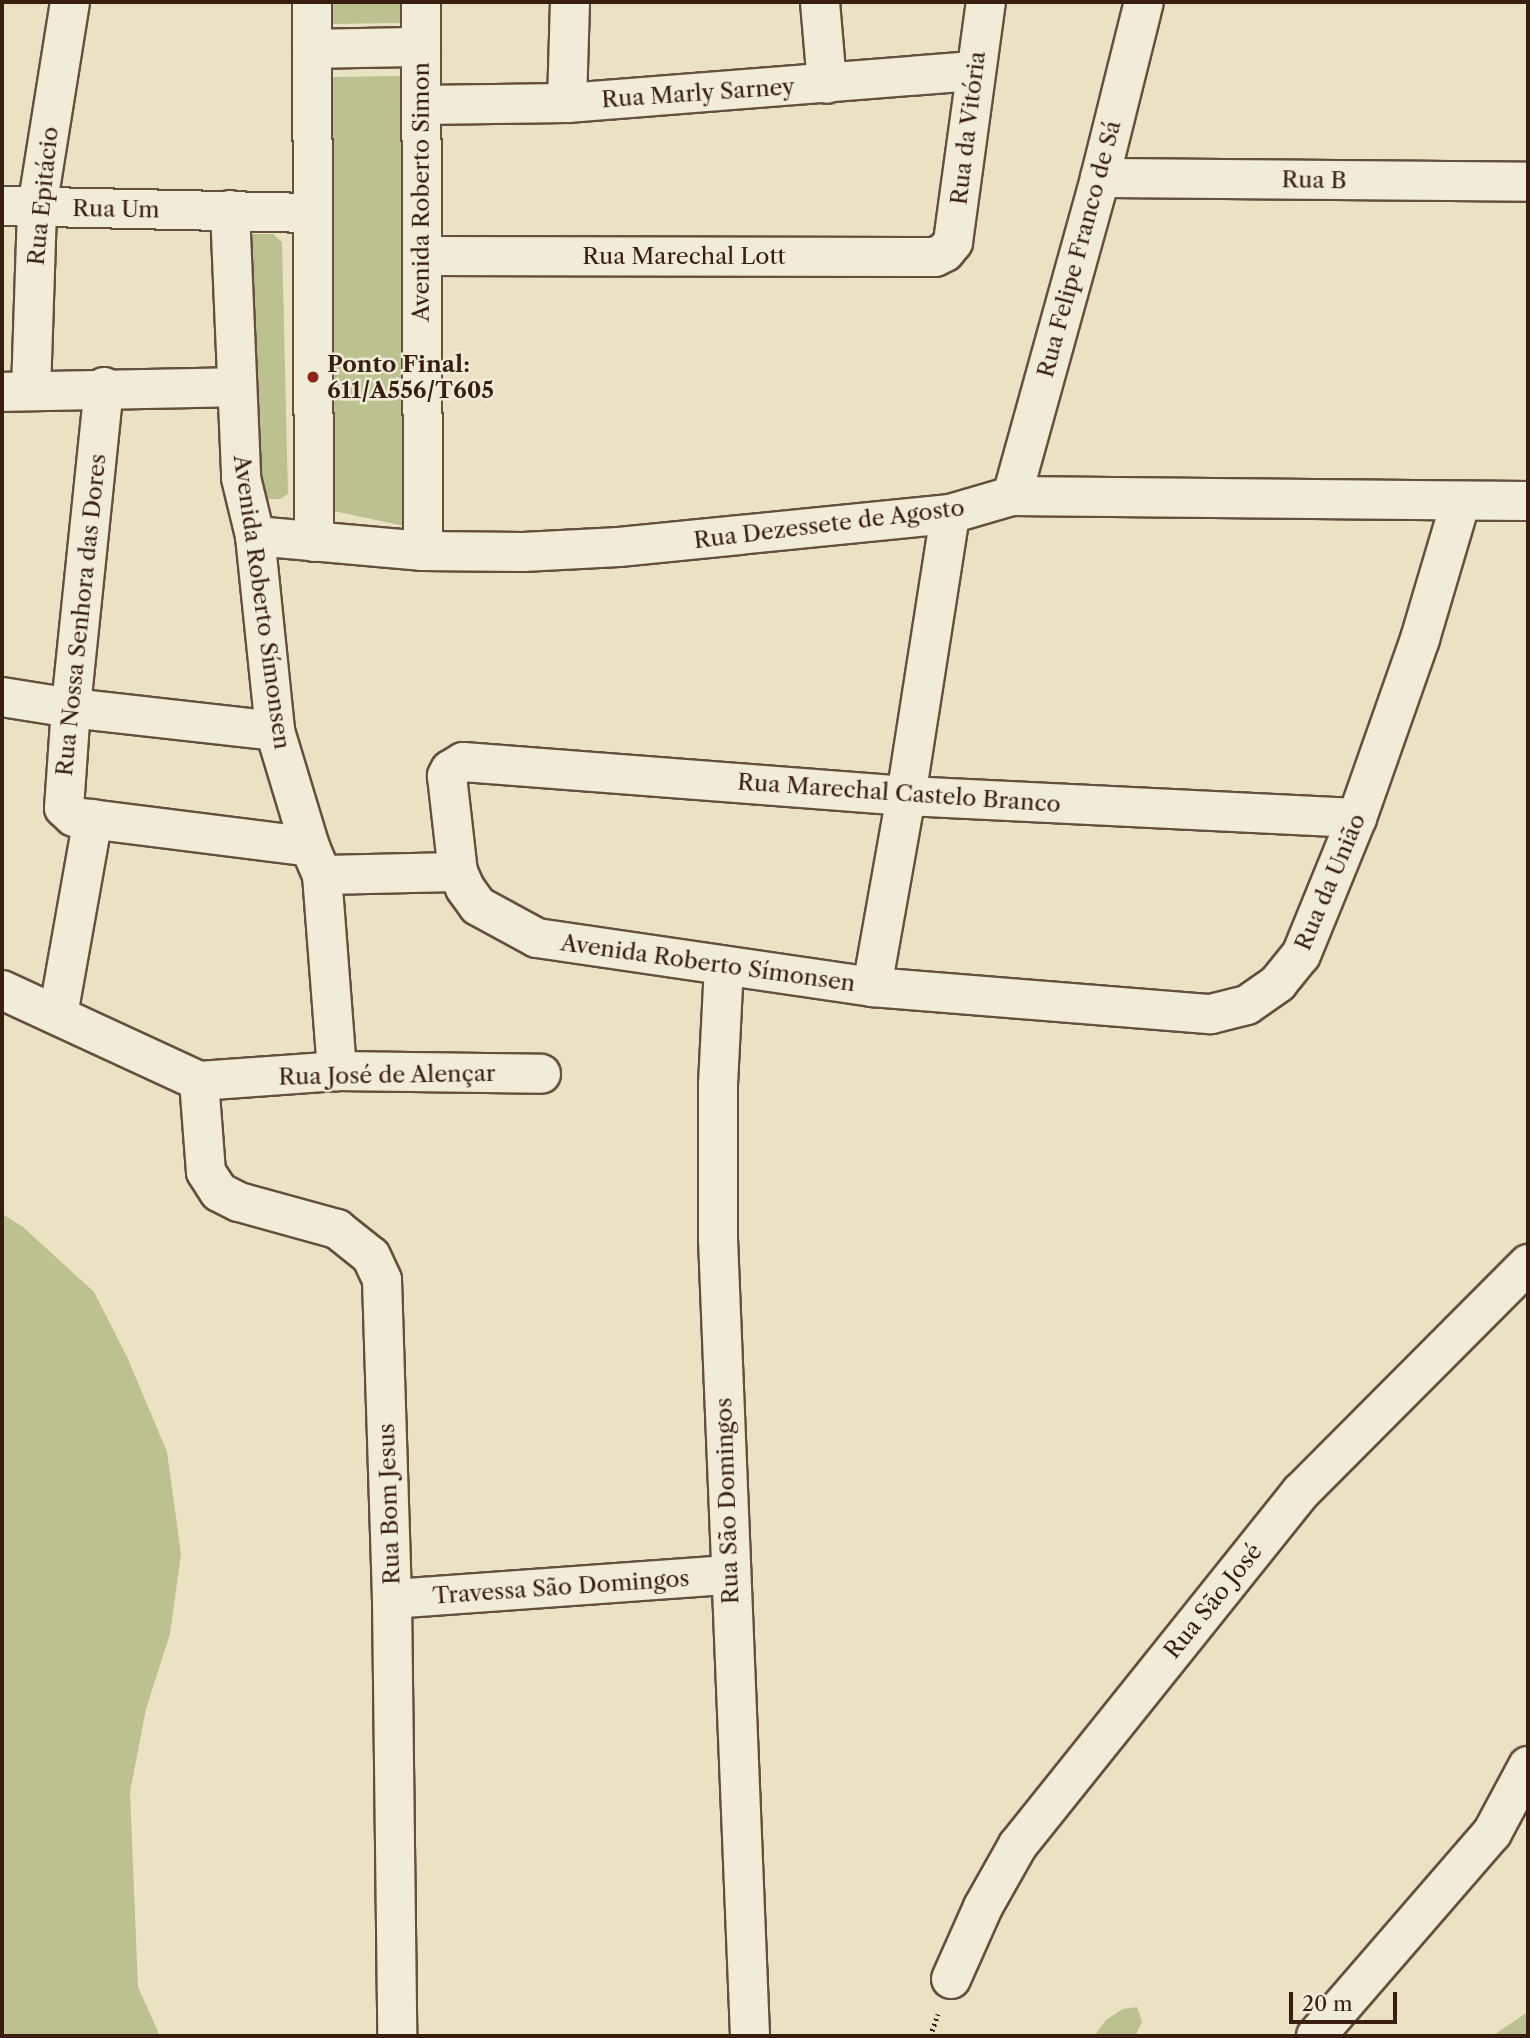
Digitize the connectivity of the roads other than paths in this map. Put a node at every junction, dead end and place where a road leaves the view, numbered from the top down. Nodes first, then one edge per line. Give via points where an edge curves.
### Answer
1 (69, 2) edge
2 (312, 2) edge
3 (421, 2) edge
4 (570, 2) edge
5 (820, 2) edge
6 (986, 2) edge
7 (1144, 2) edge
8 (421, 47) junction
9 (312, 49) junction
10 (974, 71) junction
11 (827, 84) junction
12 (567, 103) junction
13 (421, 105) junction
14 (1100, 178) junction
15 (1528, 182) edge
16 (19, 207) edge
17 (230, 211) junction
18 (313, 213) junction
19 (945, 252) joint
20 (422, 256) junction
21 (104, 387) junction
22 (237, 387) junction
23 (10, 400) edge
24 (1012, 496) junction
25 (1461, 500) junction
26 (1528, 501) edge
27 (950, 514) junction
28 (255, 536) junction
29 (314, 542) junction
30 (424, 551) junction
31 (2, 697) edge
32 (71, 708) junction
33 (275, 731) junction
34 (447, 776) joint
35 (906, 796) junction
36 (1357, 818) junction
37 (93, 819) junction
38 (316, 861) junction
39 (458, 872) junction
40 (724, 966) junction
41 (872, 987) junction
42 (2, 990) edge
43 (58, 1015) junction
44 (337, 1070) junction
45 (541, 1074) dead end
46 (199, 1081) junction
47 (1528, 1264) edge
48 (730, 1575) junction
49 (392, 1598) junction
50 (1528, 1766) edge
51 (951, 1979) dead end
52 (397, 2036) edge
53 (750, 2036) edge
54 (1316, 2036) edge

1 - 16 street, Rua Epitácio
2 - 9 street
3 - 8 street, Avenida Roberto Simon
4 - 12 street
5 - 11 street
6 - 10 street, Rua da Vitória
7 - 14 street, Rua Felipe Franco de Sá
8 - 9 street
8 - 13 street, Avenida Roberto Simon
9 - 18 street
10 - 11 street, Rua Marly Sarney
10 - 19 street, Rua da Vitória via 953,242
11 - 12 street, Rua Marly Sarney
12 - 13 street, Rua Marly Sarney
13 - 20 street, Avenida Roberto Simon
14 - 15 street, Rua B
14 - 24 street, Rua Felipe Franco de Sá
16 - 17 street, Rua Um
16 - 23 street, Rua Epitácio
17 - 18 street
17 - 22 street, Avenida Roberto Símonsen
18 - 29 street
19 - 20 street, Rua Marechal Lott via 935,257
20 - 30 street, Avenida Roberto Simon
21 - 22 street
21 - 23 street
21 - 32 street, Rua Nossa Senhora das Dores
22 - 28 street, Avenida Roberto Símonsen via 241,478
24 - 25 street, Rua Dezessete de Agosto
24 - 27 street, Rua Dezessete de Agosto
25 - 26 street, Rua Dezessete de Agosto
25 - 36 street, Rua da União via 1420,639
27 - 30 street, Rua Dezessete de Agosto via 619,547
27 - 35 street
28 - 29 street, Rua Dezessete de Agosto
28 - 33 street, Avenida Roberto Símonsen
29 - 30 street, Rua Dezessete de Agosto
31 - 32 street
32 - 33 street
32 - 37 street, Rua Nossa Senhora das Dores via 62,802 67,814
33 - 38 street, Avenida Roberto Símonsen
34 - 35 street, Rua Marechal Castelo Branco via 463,762
34 - 39 street, Avenida Roberto Símonsen
35 - 36 street, Rua Marechal Castelo Branco
35 - 41 street
36 - 41 street, Rua da União via 1301,955 1278,983 1247,1005 1211,1014
37 - 38 street, Rua Nossa Senhora das Dores
37 - 43 street
38 - 39 street, Rua Nossa Senhora das Dores
38 - 44 street, Avenida Roberto Símonsen
39 - 40 street, Avenida Roberto Símonsen via 478,906 537,938
40 - 41 street, Avenida Roberto Símonsen
40 - 48 street, Rua São Domingos via 718,1239
42 - 43 street, Rua José de Alençar
43 - 46 street, Rua José de Alençar
44 - 45 street, Rua José de Alençar
44 - 46 street, Rua José de Alençar
46 - 49 street, Rua Bom Jesus via 206,1172 219,1192 337,1230 371,1256 382,1280
47 - 51 street, Rua São José via 1292,1503 1018,1845
48 - 49 street, Travessa São Domingos
48 - 53 street, Rua São Domingos
49 - 52 street, Rua Bom Jesus
50 - 54 street via 1492,1833

